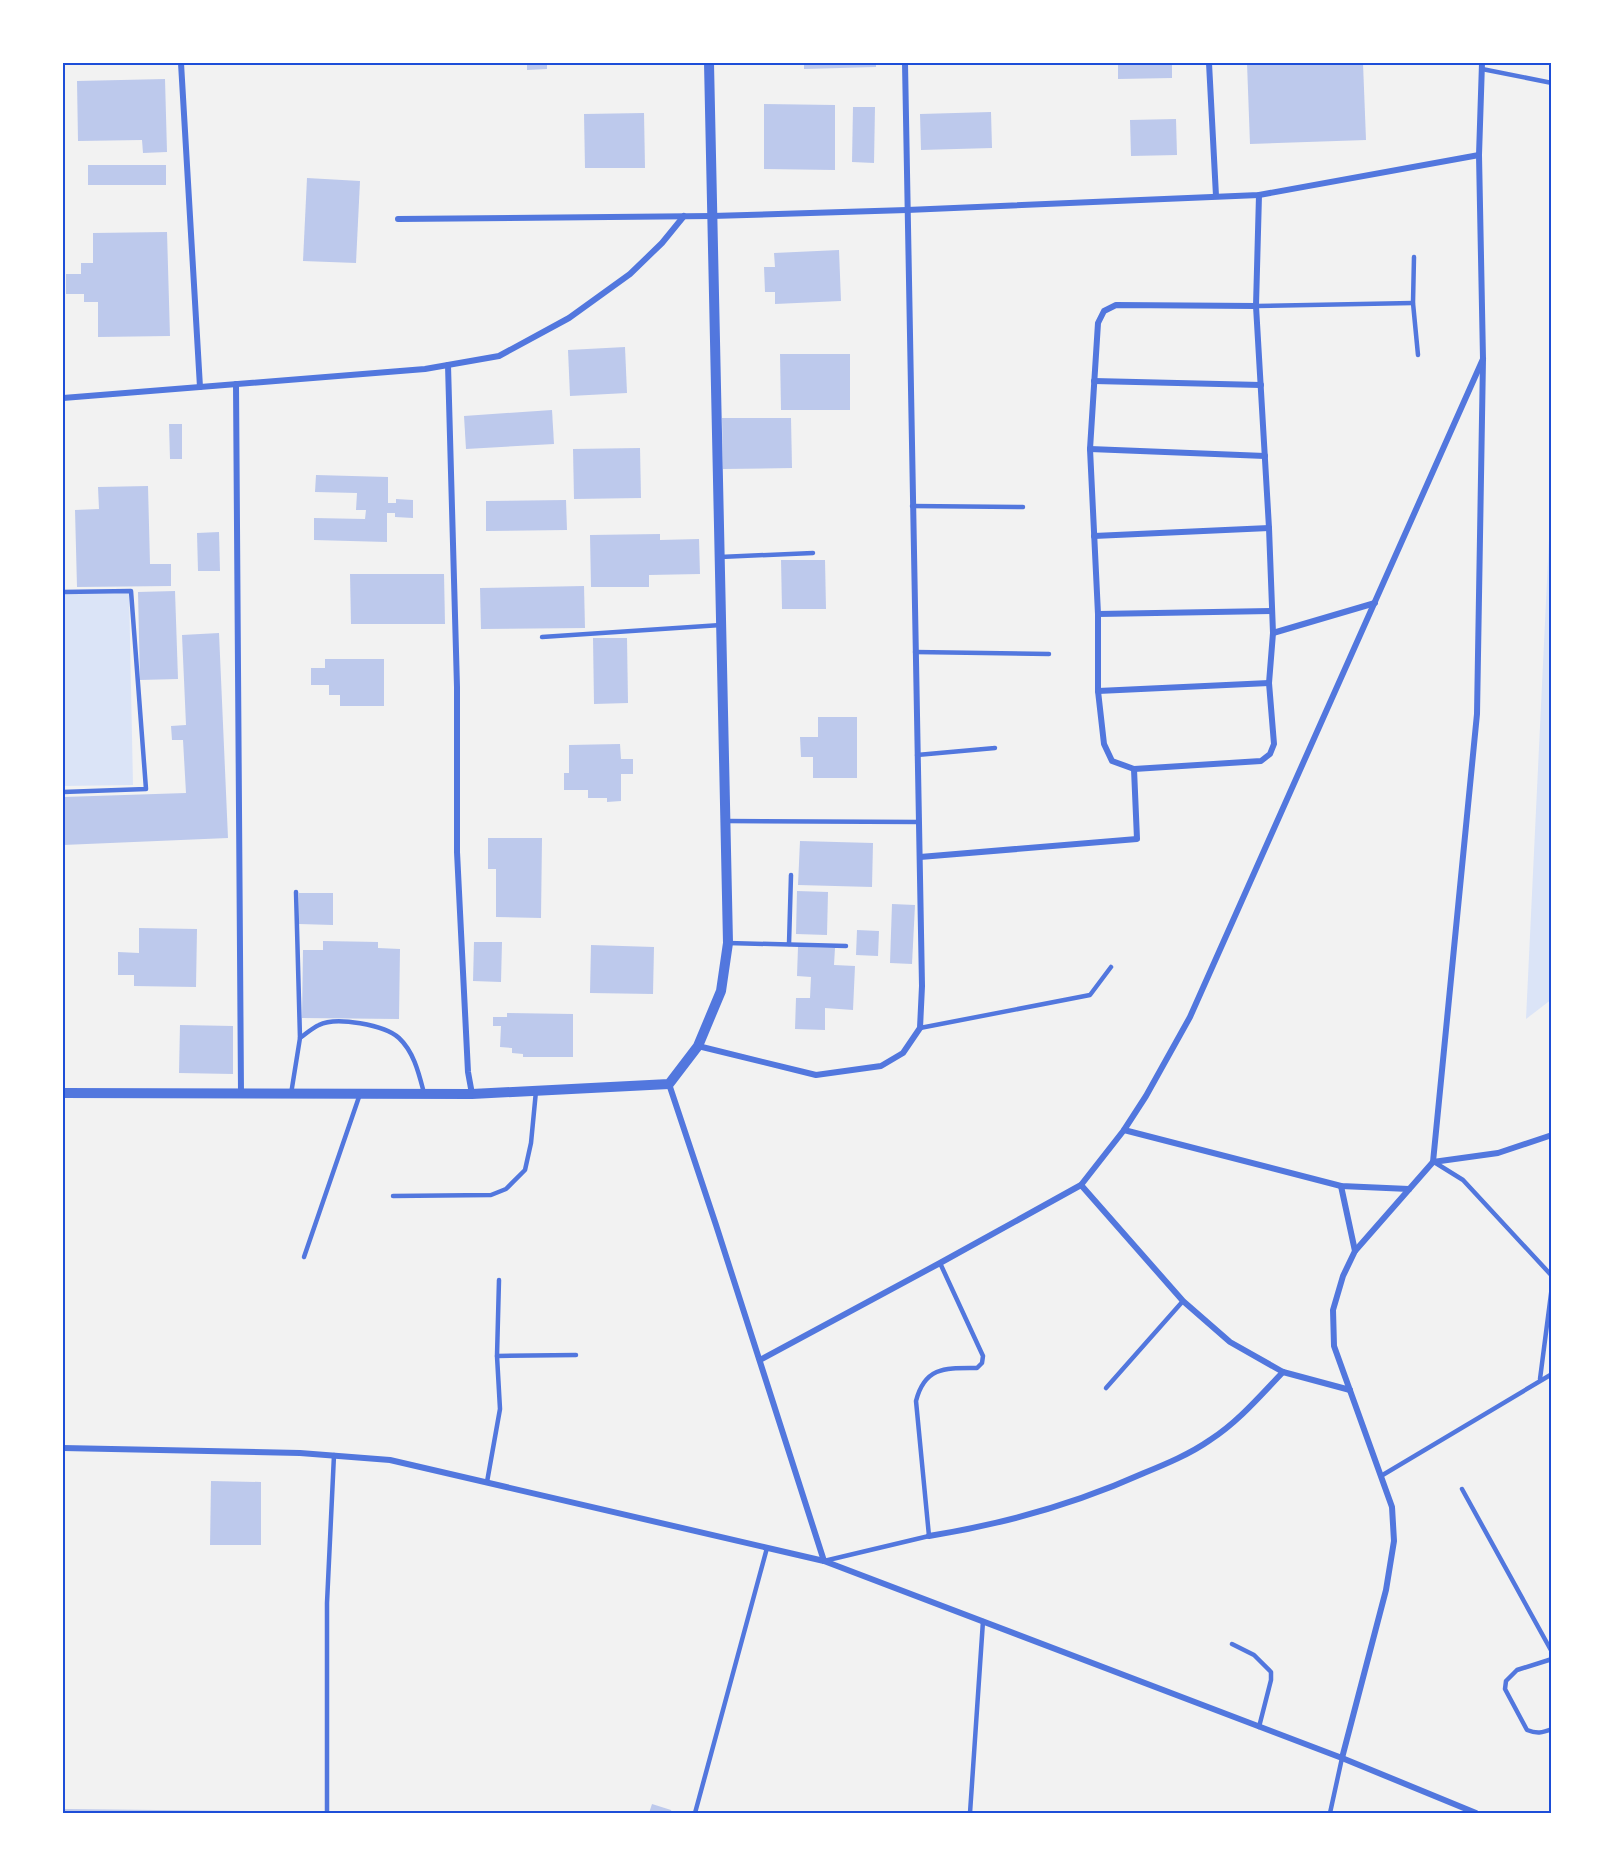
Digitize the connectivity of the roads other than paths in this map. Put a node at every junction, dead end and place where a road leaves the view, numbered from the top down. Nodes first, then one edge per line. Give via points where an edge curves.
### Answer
1 (181, 63) edge
2 (709, 63) edge
3 (905, 63) edge
4 (1209, 63) edge
5 (1482, 66) edge
6 (1552, 83) edge
7 (1479, 155) junction
8 (1259, 195) junction
9 (1216, 196) junction
10 (907, 210) junction
11 (684, 216) junction
12 (712, 216) junction
13 (398, 219) dead end
14 (1414, 257) dead end
15 (1413, 303) junction
16 (1256, 306) junction
17 (1418, 355) dead end
18 (1483, 359) junction
19 (448, 365) junction
20 (1094, 381) junction
21 (236, 384) junction
22 (1261, 385) junction
23 (200, 387) junction
24 (63, 398) edge
25 (1090, 449) junction
26 (1265, 456) junction
27 (912, 506) junction
28 (1023, 507) dead end
29 (1269, 528) junction
30 (1094, 536) junction
31 (813, 553) dead end
32 (720, 557) junction
33 (63, 592) edge
34 (1375, 603) junction
35 (1271, 611) junction
36 (1098, 614) junction
37 (721, 625) junction
38 (1273, 633) junction
39 (542, 637) dead end
40 (915, 652) junction
41 (1049, 654) dead end
42 (1269, 682) junction
43 (1098, 691) junction
44 (995, 748) dead end
45 (917, 755) junction
46 (1134, 769) junction
47 (63, 792) edge
48 (726, 821) junction
49 (919, 822) junction
50 (920, 857) junction
51 (791, 875) dead end
52 (296, 892) dead end
53 (728, 943) junction
54 (789, 944) junction
55 (846, 946) dead end
56 (1112, 967) dead end
57 (920, 1028) junction
58 (300, 1038) junction
59 (698, 1046) junction
60 (669, 1084) junction
61 (536, 1091) junction
62 (63, 1093) edge
63 (241, 1093) junction
64 (291, 1094) junction
65 (360, 1094) junction
66 (424, 1094) junction
67 (472, 1094) junction
68 (1124, 1130) junction
69 (1552, 1135) edge
70 (1433, 1162) junction
71 (1081, 1185) junction
72 (1341, 1186) junction
73 (1409, 1189) junction
74 (393, 1196) dead end
75 (1355, 1251) junction
76 (304, 1257) dead end
77 (940, 1263) junction
78 (1552, 1276) edge
79 (499, 1280) dead end
80 (1552, 1286) edge
81 (1183, 1301) junction
82 (576, 1355) dead end
83 (497, 1356) junction
84 (760, 1360) junction
85 (1283, 1372) junction
86 (1552, 1374) edge
87 (1540, 1379) junction
88 (1106, 1388) dead end
89 (1350, 1390) junction
90 (63, 1448) edge
91 (334, 1455) junction
92 (1381, 1476) junction
93 (487, 1482) junction
94 (1462, 1489) dead end
95 (929, 1536) junction
96 (767, 1548) junction
97 (824, 1561) junction
98 (983, 1621) junction
99 (1232, 1644) dead end
100 (1552, 1652) edge
101 (1552, 1659) edge
102 (1259, 1726) junction
103 (1552, 1729) edge
104 (1341, 1758) junction
105 (327, 1813) edge
106 (695, 1813) edge
107 (970, 1813) edge
108 (1330, 1813) edge
109 (1476, 1813) edge

1 - 23 street
2 - 12 street
3 - 10 street
4 - 9 street
5 - 6 lane
5 - 7 street
7 - 8 street
7 - 18 street
8 - 9 street
8 - 16 street
9 - 10 street
10 - 12 street
10 - 27 street
11 - 12 street
11 - 13 street
11 - 19 street via 630,274 569,318 499,356
12 - 32 street
14 - 15 lane
15 - 16 lane
15 - 17 lane
16 - 20 street via 1116,305 1104,311 1098,323
16 - 22 street
18 - 34 street
18 - 70 street via 1477,714
19 - 21 street
19 - 67 street via 457,687 457,852
20 - 22 street
20 - 25 street
21 - 23 street
21 - 63 street
22 - 26 street
23 - 24 street
25 - 26 street
25 - 30 street
26 - 29 street
27 - 28 lane
27 - 40 street
29 - 30 street
29 - 35 street
30 - 36 street
31 - 32 lane
32 - 37 street
33 - 47 lane via 131,591 146,789
34 - 38 street
34 - 68 street via 1191,1017
35 - 36 street
35 - 38 street
36 - 43 street
37 - 39 lane
37 - 48 street
38 - 42 street
40 - 41 lane
40 - 45 street
42 - 43 street
42 - 46 street via 1274,744 1261,761
43 - 46 street via 1104,744 1112,760
44 - 45 lane
45 - 49 street
46 - 50 street via 1137,839
48 - 49 lane
48 - 53 street
49 - 50 street
50 - 57 street
51 - 54 lane
52 - 58 lane
53 - 54 lane
53 - 59 street via 721,991
54 - 55 lane
56 - 57 lane via 1090,995
57 - 59 street via 903,1053 881,1066 816,1075
58 - 64 lane
58 - 66 lane via 320,1023 357,1023 384,1029 399,1038 411,1055
59 - 60 street
60 - 61 street
60 - 84 street
61 - 67 street
61 - 74 lane via 525,1170 506,1189 491,1196
62 - 63 street
63 - 64 street
64 - 65 street
65 - 66 street
65 - 76 lane
66 - 67 street
68 - 71 street
68 - 72 street
69 - 70 street via 1498,1154
70 - 73 street
70 - 78 lane via 1463,1180
71 - 77 street
71 - 81 street
72 - 73 street
72 - 75 street
73 - 75 street
75 - 89 street via 1333,1310 1334,1346
77 - 84 street
77 - 95 lane via 983,1356 976,1368 945,1369 930,1375 920,1386 916,1401
79 - 83 lane
80 - 87 lane
81 - 85 street via 1230,1342
81 - 88 lane
82 - 83 lane
83 - 93 lane via 500,1409
84 - 97 street
85 - 89 street
85 - 95 street via 1244,1413 1210,1440 1164,1465 1064,1505 983,1527
86 - 87 lane
87 - 92 lane
89 - 92 street
90 - 91 street
91 - 93 street via 390,1460
91 - 105 lane via 327,1603
92 - 104 street via 1392,1507 1394,1541 1386,1590
93 - 96 street
94 - 100 lane
95 - 97 lane
96 - 97 street
96 - 106 lane
97 - 98 street
98 - 102 street
98 - 107 lane
99 - 102 lane via 1254,1655 1271,1672
101 - 103 lane via 1517,1670 1506,1681 1505,1689 1527,1730 1541,1733
102 - 104 street
104 - 108 lane
104 - 109 street

